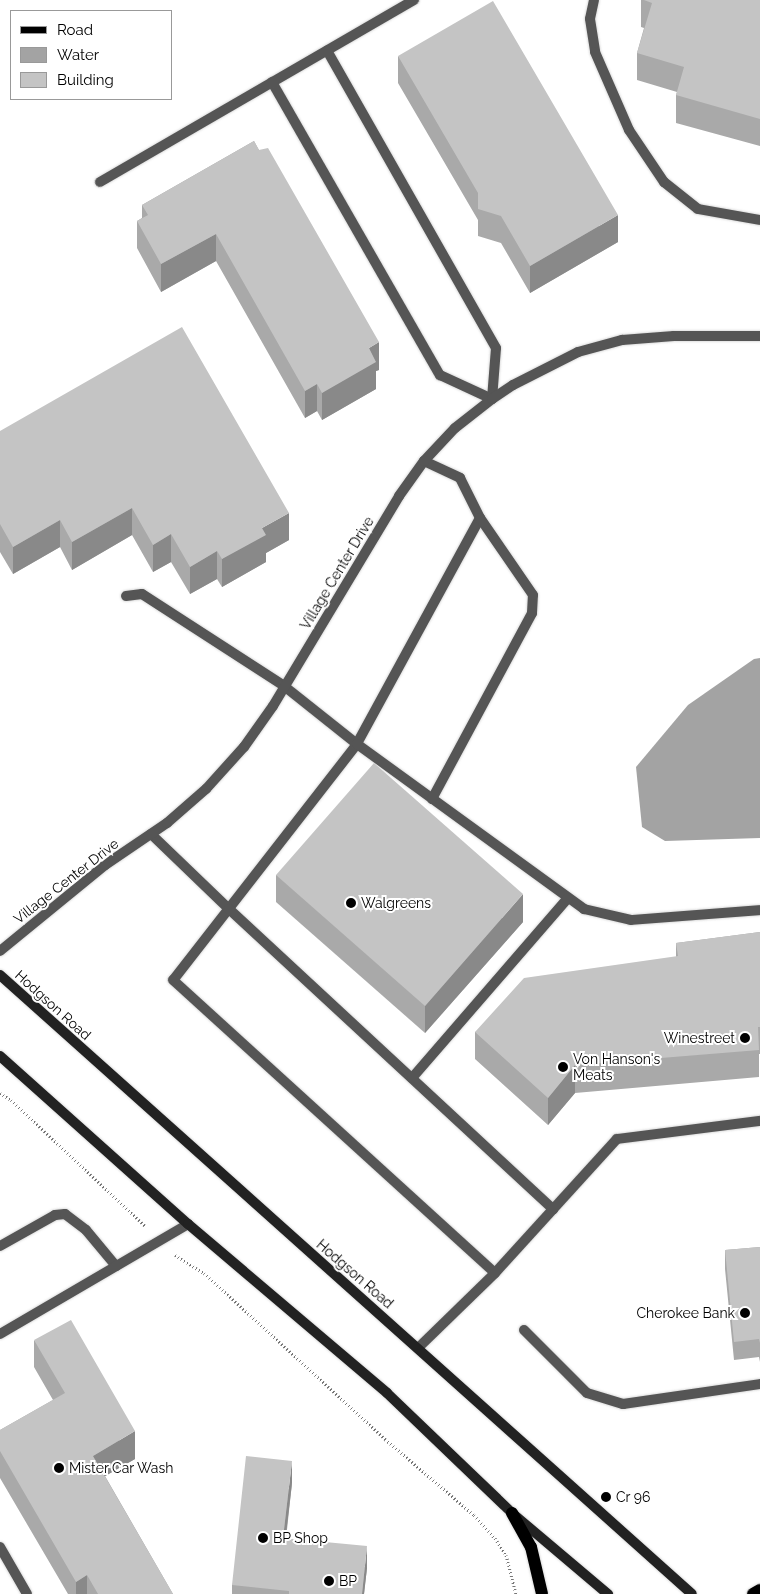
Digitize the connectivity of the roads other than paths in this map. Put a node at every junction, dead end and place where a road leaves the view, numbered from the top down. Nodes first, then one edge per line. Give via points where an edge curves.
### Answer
1 (414, 0) edge
2 (594, 0) edge
3 (327, 51) junction
4 (272, 82) junction
5 (100, 182) dead end
6 (760, 220) edge
7 (760, 336) edge
8 (492, 399) junction
9 (424, 461) junction
10 (480, 518) junction
11 (126, 596) dead end
12 (284, 686) junction
13 (357, 744) junction
14 (432, 799) junction
15 (151, 834) junction
16 (568, 898) junction
17 (229, 909) junction
18 (760, 910) edge
19 (0, 951) edge
20 (0, 975) edge
21 (0, 1056) edge
22 (412, 1078) junction
23 (760, 1121) edge
24 (553, 1209) junction
25 (188, 1224) junction
26 (0, 1246) edge
27 (116, 1266) junction
28 (495, 1273) junction
29 (524, 1330) dead end
30 (0, 1334) edge
31 (418, 1348) junction
32 (760, 1384) edge
33 (512, 1513) junction
34 (0, 1547) edge
35 (760, 1590) edge
36 (27, 1594) edge
37 (542, 1594) edge
38 (608, 1594) edge
39 (692, 1594) edge
40 (753, 1594) edge

1 - 3 street
2 - 6 street via 590,19 594,52 629,130 664,182 698,209
3 - 4 street
3 - 8 street via 496,348
4 - 5 street
4 - 8 street via 440,375
7 - 8 street, Village Center Drive via 622,340 578,352
8 - 9 street, Village Center Drive via 455,428
9 - 10 street via 460,478
9 - 12 street, Village Center Drive
10 - 13 street
10 - 14 street via 533,595 532,613
11 - 12 street via 142,594
12 - 13 street
12 - 15 street, Village Center Drive via 244,747 206,789
13 - 14 street
13 - 17 street
14 - 16 street
15 - 17 street
15 - 19 street, Village Center Drive via 105,865
16 - 18 street via 584,909 630,920
16 - 22 street
17 - 22 street
17 - 28 street via 173,980
20 - 31 main road, Hodgson Road
21 - 25 main road
22 - 24 street
23 - 24 street via 617,1139
24 - 28 street
25 - 27 street
25 - 33 main road via 387,1393
26 - 27 street via 55,1215 65,1214 86,1230
27 - 30 street
28 - 31 street
29 - 32 street via 587,1392 623,1404
31 - 39 main road, Hodgson Road
33 - 37 main road via 531,1547
33 - 38 main road
34 - 36 street
35 - 40 main road

